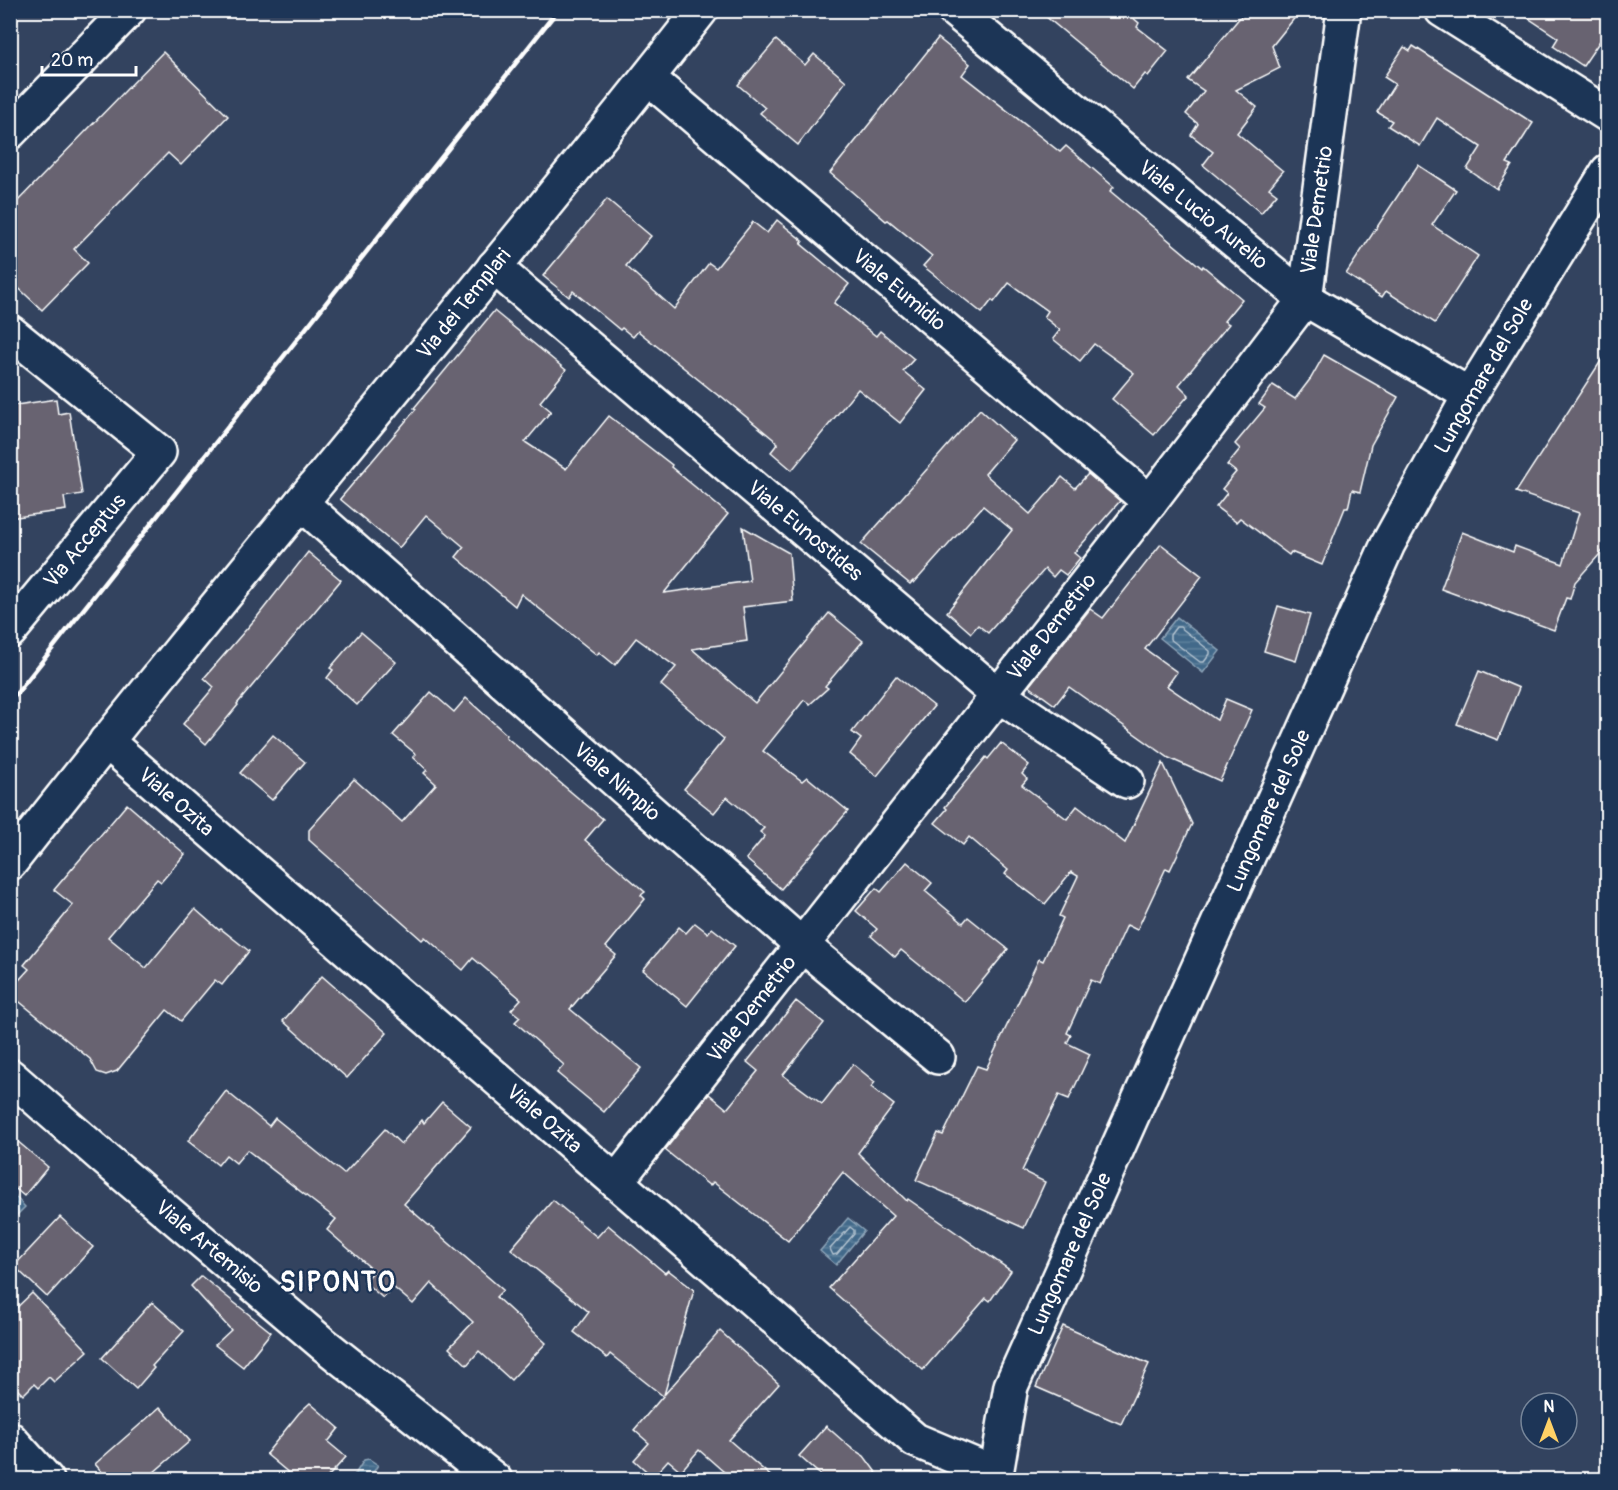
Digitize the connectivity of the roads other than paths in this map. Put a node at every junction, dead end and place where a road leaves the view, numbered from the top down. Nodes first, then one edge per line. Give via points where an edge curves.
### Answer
1 (129, 10) edge
2 (701, 10) edge
3 (954, 10) edge
4 (1344, 10) edge
5 (1442, 10) edge
6 (648, 78) junction
7 (1608, 115) edge
8 (10, 132) edge
9 (1608, 171) edge
10 (494, 267) junction
11 (1305, 298) junction
12 (10, 332) edge
13 (1470, 395) junction
14 (1150, 502) junction
15 (301, 503) junction
16 (10, 631) edge
17 (998, 695) junction
18 (106, 741) junction
19 (1127, 781) dead end
20 (10, 863) edge
21 (802, 945) junction
22 (938, 1057) dead end
23 (10, 1076) edge
24 (616, 1182) junction
25 (10, 1439) edge
26 (996, 1477) edge
27 (48, 1479) edge
28 (495, 1479) edge

1 - 8 street
2 - 6 street, Via dei Templari
3 - 11 street, Viale Lucio Aurelio
4 - 11 street, Viale Demetrio
5 - 7 street
6 - 10 street, Via dei Templari
6 - 14 street, Viale Eumidio
9 - 13 street, Lungomare del Sole
10 - 15 street, Via dei Templari
10 - 17 street, Viale Eunostides
11 - 13 street, Viale Lucio Aurelio
11 - 14 street, Viale Demetrio
12 - 16 street, Via Acceptus via 159,452
13 - 26 street, Lungomare del Sole via 1388,544 1011,1386
14 - 17 street, Viale Demetrio
15 - 18 street, Via dei Templari
15 - 21 street, Viale Nimpio
17 - 19 street, Viale Eunostides
17 - 21 street, Viale Demetrio
18 - 20 street, Via dei Templari
18 - 24 street, Viale Ozita
21 - 22 street, Viale Nimpio
21 - 24 street, Viale Demetrio
23 - 28 street, Viale Artemisio via 322,1343
24 - 26 street, Viale Ozita via 915,1440
25 - 27 street

